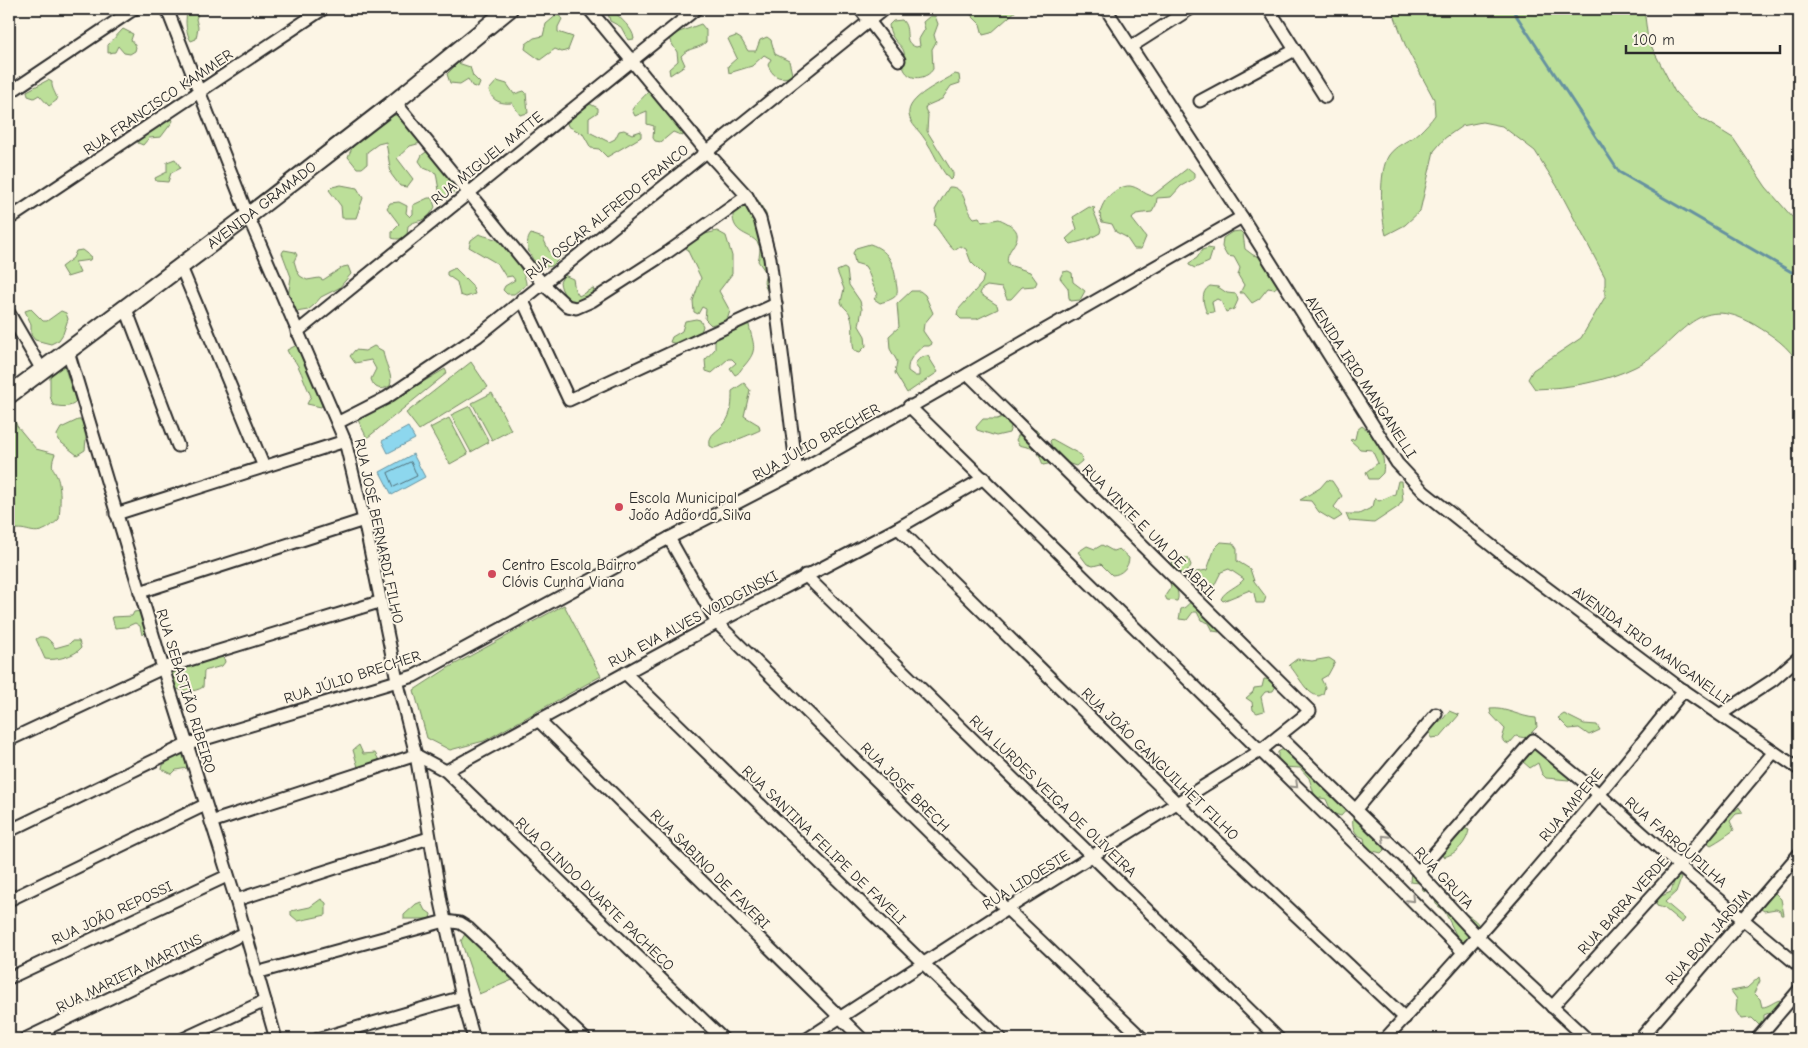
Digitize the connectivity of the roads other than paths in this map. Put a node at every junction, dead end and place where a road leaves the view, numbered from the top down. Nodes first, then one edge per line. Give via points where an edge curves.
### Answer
1 (134, 9) edge
2 (167, 9) edge
3 (322, 9) edge
4 (509, 9) edge
5 (589, 9) edge
6 (696, 9) edge
7 (860, 9) edge
8 (884, 9) edge
9 (1106, 9) edge
10 (1190, 9) edge
11 (1269, 9) edge
12 (870, 20) junction
13 (1132, 46) junction
14 (1295, 50) junction
15 (899, 60) dead end
16 (630, 61) junction
17 (9, 93) edge
18 (198, 94) junction
19 (1325, 96) dead end
20 (1200, 101) dead end
21 (395, 102) junction
22 (707, 152) junction
23 (467, 193) junction
24 (747, 196) junction
25 (248, 216) junction
26 (1242, 218) junction
27 (9, 219) edge
28 (180, 267) junction
29 (542, 283) junction
30 (522, 300) junction
31 (776, 304) junction
32 (126, 309) junction
33 (9, 313) edge
34 (297, 332) junction
35 (68, 352) junction
36 (42, 370) junction
37 (968, 374) junction
38 (9, 396) edge
39 (909, 406) junction
40 (339, 422) junction
41 (346, 440) junction
42 (178, 446) dead end
43 (264, 467) junction
44 (797, 472) junction
45 (984, 478) junction
46 (116, 514) junction
47 (364, 520) junction
48 (898, 528) junction
49 (669, 538) junction
50 (806, 575) junction
51 (140, 592) junction
52 (379, 602) junction
53 (717, 623) junction
54 (1799, 658) edge
55 (163, 668) junction
56 (625, 673) junction
57 (396, 680) junction
58 (1684, 690) junction
59 (1310, 711) joint
60 (1436, 714) dead end
61 (1721, 714) junction
62 (538, 720) junction
63 (1279, 736) junction
64 (9, 740) edge
65 (188, 744) junction
66 (1260, 751) junction
67 (1773, 752) junction
68 (416, 756) junction
69 (1799, 769) edge
70 (446, 771) junction
71 (1600, 795) junction
72 (1178, 804) junction
73 (205, 805) junction
74 (1356, 809) junction
75 (211, 822) junction
76 (9, 831) edge
77 (430, 838) junction
78 (1799, 854) edge
79 (1093, 856) junction
80 (1678, 866) junction
81 (1418, 872) junction
82 (227, 876) junction
83 (9, 900) edge
84 (236, 900) junction
85 (1007, 909) junction
86 (1742, 919) junction
87 (445, 921) junction
88 (245, 933) junction
89 (1478, 937) junction
90 (1463, 952) junction
91 (923, 964) junction
92 (1799, 966) edge
93 (256, 973) junction
94 (9, 978) edge
95 (1799, 990) edge
96 (462, 997) junction
97 (265, 1000) junction
98 (1552, 1007) junction
99 (839, 1017) junction
100 (1405, 1018) junction
101 (25, 1039) edge
102 (183, 1039) edge
103 (276, 1039) edge
104 (318, 1039) edge
105 (474, 1039) edge
106 (585, 1039) edge
107 (723, 1039) edge
108 (806, 1039) edge
109 (862, 1039) edge
110 (1001, 1039) edge
111 (1143, 1039) edge
112 (1279, 1039) edge
113 (1385, 1039) edge
114 (1587, 1039) edge
115 (1640, 1039) edge
116 (1757, 1039) edge

1 - 17 street
2 - 18 street, RUA JOSÉ BERNARDI FILHO
3 - 18 street, RUA FRANCISCO KAMMER
4 - 21 street, AVENIDA GRAMADO
5 - 16 street
6 - 16 street, RUA MIGUEL MATTE
7 - 12 street
8 - 12 street, RUA OSCAR ALFREDO FRANCO
9 - 13 street, AVENIDA IRIO MANGANELLI
10 - 13 street
11 - 14 street
12 - 15 street
12 - 22 street, RUA OSCAR ALFREDO FRANCO
13 - 26 street, AVENIDA IRIO MANGANELLI
14 - 19 street
14 - 20 street
16 - 22 street
16 - 23 street, RUA MIGUEL MATTE
18 - 25 street, RUA JOSÉ BERNARDI FILHO
18 - 27 street, RUA FRANCISCO KAMMER
21 - 23 street
21 - 25 street, AVENIDA GRAMADO
22 - 24 street
22 - 29 street, RUA OSCAR ALFREDO FRANCO
23 - 29 street
23 - 34 street, RUA MIGUEL MATTE
24 - 29 street via 668,252 576,308 566,306
24 - 31 street via 760,219 770,258
25 - 28 street, AVENIDA GRAMADO
25 - 34 street, RUA JOSÉ BERNARDI FILHO
26 - 37 street, RUA JÚLIO BRECHER
26 - 58 street, AVENIDA IRIO MANGANELLI via 1392,455 1424,492
28 - 32 street, AVENIDA GRAMADO
28 - 43 street
29 - 30 street, RUA OSCAR ALFREDO FRANCO
30 - 31 street via 569,400
30 - 40 street, RUA OSCAR ALFREDO FRANCO via 432,369
31 - 44 street
32 - 35 street, AVENIDA GRAMADO
32 - 42 street
33 - 36 street
34 - 40 street, RUA JOSÉ BERNARDI FILHO
35 - 36 street, AVENIDA GRAMADO
35 - 46 street, RUA SEBASTIÃO RIBEIRO
36 - 38 street, AVENIDA GRAMADO
37 - 39 street, RUA JÚLIO BRECHER
37 - 59 street, RUA VINTE E UM DE ABRIL
39 - 44 street, RUA JÚLIO BRECHER
39 - 45 street
40 - 41 street, RUA JOSÉ BERNARDI FILHO
41 - 43 street
41 - 47 street, RUA JOSÉ BERNARDI FILHO
43 - 46 street
44 - 49 street, RUA JÚLIO BRECHER
45 - 48 street, RUA EVA ALVES VOIDGINSKI
45 - 66 street
46 - 51 street, RUA SEBASTIÃO RIBEIRO
47 - 51 street
47 - 52 street, RUA JOSÉ BERNARDI FILHO
48 - 50 street, RUA EVA ALVES VOIDGINSKI
48 - 72 street, RUA JOÃO GANGUILHET FILHO
49 - 53 street, RUA JOSÉ BRECH
49 - 57 street, RUA JÚLIO BRECHER via 443,661 414,676
50 - 53 street, RUA EVA ALVES VOIDGINSKI
50 - 79 street, RUA LURDES VEIGA DE OLIVEIRA
51 - 55 street, RUA SEBASTIÃO RIBEIRO
52 - 55 street
52 - 57 street, RUA JOSÉ BERNARDI FILHO
53 - 56 street, RUA EVA ALVES VOIDGINSKI
53 - 85 street, RUA JOSÉ BRECH
54 - 61 street via 1774,680
55 - 64 street
55 - 65 street, RUA SEBASTIÃO RIBEIRO
56 - 62 street, RUA EVA ALVES VOIDGINSKI
56 - 91 street, RUA SANTINA FELIPE DE FAVELI
57 - 65 street, RUA JÚLIO BRECHER
57 - 68 street, RUA JOSÉ BERNARDI FILHO
58 - 61 street, AVENIDA IRIO MANGANELLI
58 - 71 street, RUA AMPERE
59 - 63 street, RUA LIDOESTE
60 - 74 street
61 - 67 street, AVENIDA IRIO MANGANELLI
62 - 70 street, RUA EVA ALVES VOIDGINSKI
62 - 99 street, RUA SABINO DE FAVERI
63 - 66 street, RUA LIDOESTE
63 - 74 street, RUA GRUTA
65 - 73 street, RUA SEBASTIÃO RIBEIRO
65 - 76 street, RUA JÚLIO BRECHER
66 - 72 street, RUA LIDOESTE
66 -> 90 street
67 - 69 street, AVENIDA IRIO MANGANELLI
67 - 80 street, RUA BARRA VERDE
68 - 70 street
68 - 75 street
68 - 77 street, RUA JOSÉ BERNARDI FILHO
70 - 107 street, RUA OLINDO DUARTE PACHECO
71 - 80 street, RUA FARROUPILHA
71 - 81 street, RUA FARROUPILHA via 1533,740
71 - 89 street, RUA AMPERE
72 - 79 street, RUA LIDOESTE
72 - 100 street, RUA JOÃO GANGUILHET FILHO
73 - 75 street, RUA SEBASTIÃO RIBEIRO
73 - 83 street
81 -> 74 street, RUA GRUTA
75 - 82 street, RUA SEBASTIÃO RIBEIRO
77 - 84 street
77 - 87 street, RUA JOSÉ BERNARDI FILHO
78 - 86 street, RUA BOM JARDIM
79 - 85 street, RUA LIDOESTE
79 - 112 street, RUA LURDES VEIGA DE OLIVEIRA
80 - 86 street, RUA FARROUPILHA
80 - 98 street, RUA BARRA VERDE
81 - 89 street, RUA GRUTA
82 - 84 street, RUA SEBASTIÃO RIBEIRO
82 - 94 street, RUA JOÃO REPOSSI
84 - 88 street, RUA SEBASTIÃO RIBEIRO
85 - 91 street, RUA LIDOESTE
85 - 111 street, RUA JOSÉ BRECH
86 - 92 street, RUA FARROUPILHA
86 - 115 street, RUA BOM JARDIM
87 - 93 street
87 - 96 street, RUA JOSÉ BERNARDI FILHO
87 - 106 street via 468,928
88 - 93 street, RUA SEBASTIÃO RIBEIRO
88 - 101 street, RUA MARIETA MARTINS
89 - 90 street, RUA AMPERE
89 - 98 street, RUA GRUTA
90 - 100 street, RUA AMPERE
91 - 99 street, RUA LIDOESTE
91 - 110 street, RUA SANTINA FELIPE DE FAVELI
93 - 97 street, RUA SEBASTIÃO RIBEIRO
95 - 116 street
96 - 104 street
96 - 105 street, RUA JOSÉ BERNARDI FILHO
97 - 102 street
97 - 103 street, RUA SEBASTIÃO RIBEIRO
98 - 114 street, RUA GRUTA
99 - 108 street, RUA LIDOESTE
99 - 109 street, RUA SABINO DE FAVERI
100 - 113 street, RUA AMPERE

